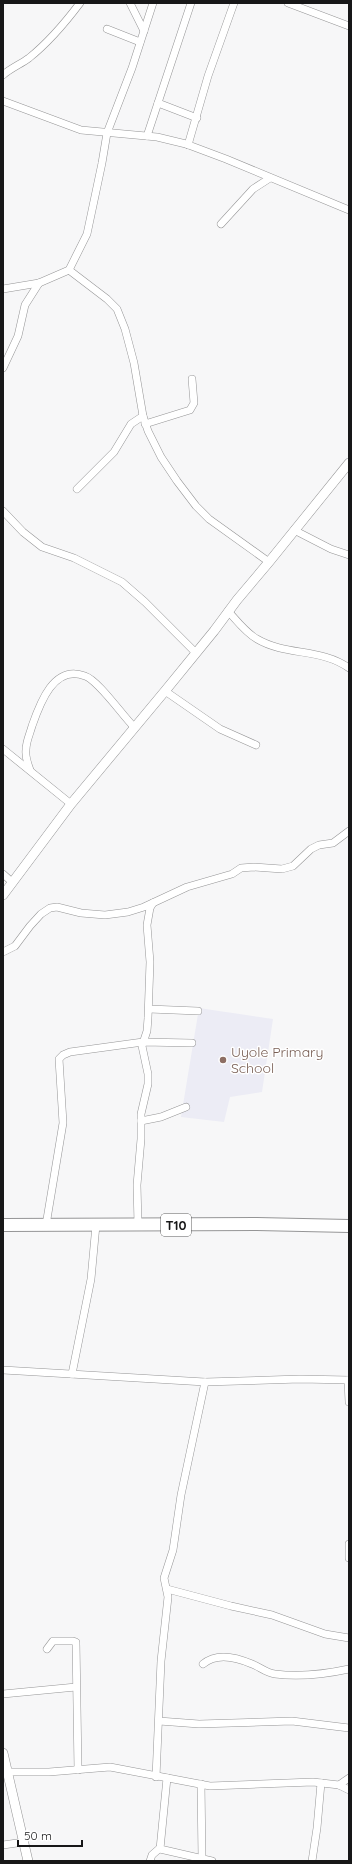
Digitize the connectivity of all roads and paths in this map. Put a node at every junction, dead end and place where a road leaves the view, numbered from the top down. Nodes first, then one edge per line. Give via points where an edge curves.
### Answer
1 (80, 3) edge
2 (130, 3) edge
3 (153, 3) edge
4 (191, 3) edge
5 (234, 3) edge
6 (288, 3) edge
7 (349, 26) edge
8 (107, 29) dead end
9 (144, 31) junction
10 (140, 42) junction
11 (3, 75) edge
12 (3, 102) edge
13 (158, 103) junction
14 (197, 118) junction
15 (107, 133) junction
16 (147, 136) junction
17 (188, 145) junction
18 (270, 178) junction
19 (349, 210) edge
20 (221, 224) dead end
21 (69, 270) junction
22 (39, 283) junction
23 (3, 289) edge
24 (3, 368) edge
25 (192, 379) dead end
26 (144, 420) junction
27 (349, 463) edge
28 (77, 489) dead end
29 (3, 511) edge
30 (294, 530) junction
31 (349, 555) edge
32 (269, 562) junction
33 (228, 611) junction
34 (196, 653) junction
35 (349, 668) edge
36 (165, 691) junction
37 (134, 727) junction
38 (256, 745) dead end
39 (3, 749) edge
40 (30, 770) junction
41 (71, 804) junction
42 (349, 831) edge
43 (3, 874) edge
44 (12, 882) junction
45 (3, 895) edge
46 (155, 901) junction
47 (3, 952) edge
48 (149, 1009) junction
49 (198, 1011) dead end
50 (142, 1042) junction
51 (192, 1043) dead end
52 (186, 1107) dead end
53 (141, 1121) junction
54 (138, 1224) junction
55 (3, 1225) edge
56 (96, 1225) junction
57 (46, 1226) junction
58 (349, 1226) edge
59 (3, 1370) edge
60 (72, 1374) junction
61 (348, 1380) edge
62 (205, 1382) junction
63 (349, 1402) edge
64 (349, 1544) edge
65 (349, 1558) edge
66 (168, 1589) junction
67 (349, 1638) edge
68 (47, 1650) dead end
69 (203, 1664) dead end
70 (349, 1668) edge
71 (76, 1687) junction
72 (3, 1694) edge
73 (159, 1721) junction
74 (349, 1728) edge
75 (3, 1753) edge
76 (78, 1770) junction
77 (8, 1772) junction
78 (156, 1777) junction
79 (166, 1778) junction
80 (349, 1778) edge
81 (321, 1783) junction
82 (201, 1784) junction
83 (339, 1785) junction
84 (349, 1790) edge
85 (24, 1842) junction
86 (3, 1844) edge
87 (160, 1848) junction
88 (202, 1858) junction
89 (28, 1861) edge
90 (150, 1861) edge
91 (212, 1861) edge
92 (312, 1861) edge

1 - 11 street via 65,24 42,46
2 - 9 street
3 - 9 street
4 - 13 street
5 - 14 street via 208,76
6 - 7 street
8 - 10 street
9 - 10 street
10 - 15 street
12 - 15 street via 72,127
13 - 14 street
13 - 16 street
14 - 17 street
15 - 16 street
15 - 21 street via 89,225
16 - 17 street
17 - 18 street
18 - 19 street
18 - 20 street via 253,189
21 - 22 street
21 - 26 street via 117,309 134,363
22 - 23 street
22 - 24 street via 25,305 18,336
25 - 26 street via 194,403 190,410
26 - 28 street via 131,424 114,452
26 - 32 street via 161,457 200,511 220,529
27 - 30 street
29 - 34 street via 42,547 74,558 122,582
30 - 31 street
30 - 32 street
32 - 33 street
33 - 34 street
33 - 35 street via 257,640 283,650 327,656
34 - 36 street
36 - 37 street
36 - 38 street via 220,729
37 - 40 street via 93,680 78,673 70,673 49,688 38,707 26,750
37 - 41 street
39 - 40 street
40 - 41 street
41 - 44 street
42 - 46 street via 333,844 319,845 311,849 293,866 282,870 241,868 232,874 187,887
43 - 44 street
44 - 45 street
46 - 47 street via 132,911 105,915 50,908 41,914 15,946
46 - 48 street via 150,908 148,925
48 - 49 street
48 - 50 street
50 - 51 street
50 - 53 street via 148,1084
50 - 57 street via 75,1051 59,1059 63,1123
52 - 53 street via 161,1117
53 - 54 street via 137,1185
54 - 56 highway, T10
54 - 58 highway, T10
55 - 57 highway, T10
56 - 57 highway, T10
56 - 60 street via 91,1280
59 - 60 street
60 - 62 street
61 - 62 street
61 - 63 street
62 - 66 street via 181,1495 173,1550 164,1575
64 - 65 street
66 - 67 street via 272,1615 325,1634
66 - 73 street via 161,1661
68 - 71 street via 53,1641 76,1642
69 - 70 street via 210,1659 223,1657 252,1664 273,1674 301,1675
71 - 72 street
71 - 76 street
73 - 74 street via 200,1724 292,1721
73 - 78 street
75 - 77 street
76 - 77 street
76 - 78 street via 119,1767
77 - 85 street
78 - 79 street
79 - 82 street
79 - 87 street
80 - 83 street
81 - 82 street via 216,1786
81 - 83 street
81 - 92 street
82 - 88 street
83 - 84 street
85 - 86 street
85 - 89 street
87 - 88 street
87 - 90 street via 152,1855
88 - 91 street

